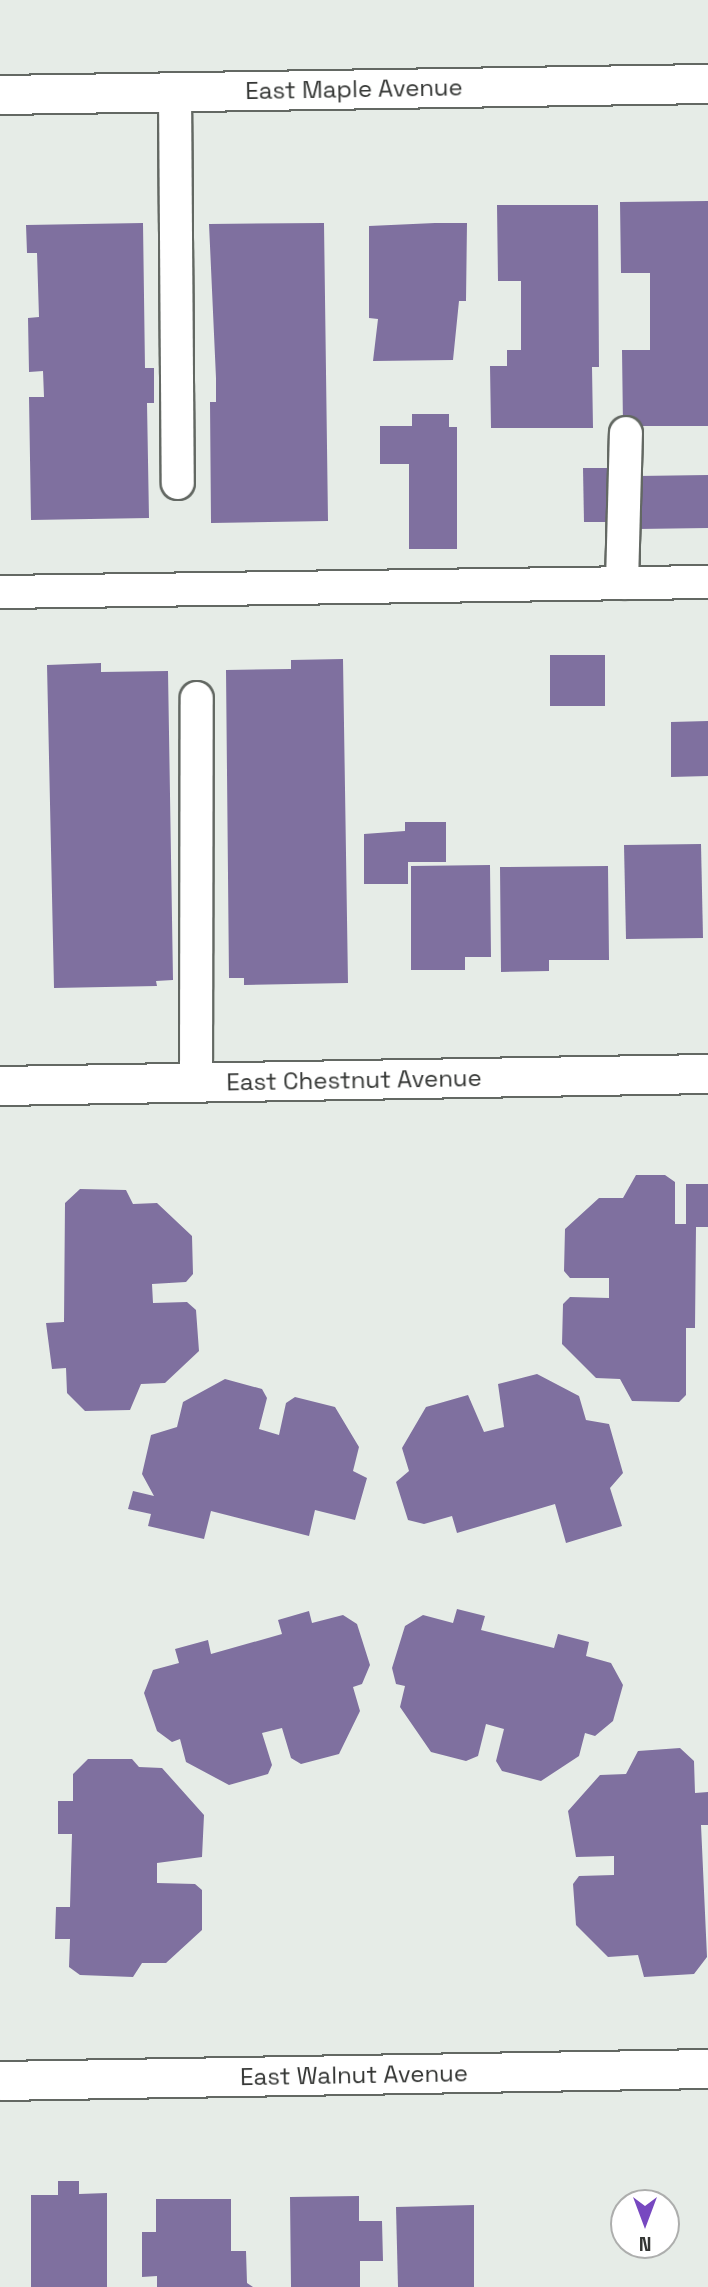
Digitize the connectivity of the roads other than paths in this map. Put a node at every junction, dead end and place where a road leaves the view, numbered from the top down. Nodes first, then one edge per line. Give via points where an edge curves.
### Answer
1 (708, 84) edge
2 (175, 92) junction
3 (0, 95) edge
4 (626, 433) dead end
5 (178, 483) dead end
6 (708, 582) edge
7 (622, 583) junction
8 (0, 592) edge
9 (197, 698) dead end
10 (708, 1074) edge
11 (196, 1082) junction
12 (0, 1086) edge
13 (708, 2069) edge
14 (0, 2081) edge

1 - 2 street, East Maple Avenue
2 - 3 street, East Maple Avenue
2 - 5 lane
4 - 7 lane
6 - 7 lane
7 - 8 lane
9 - 11 lane
10 - 11 street, East Chestnut Avenue
11 - 12 street, East Chestnut Avenue
13 - 14 street, East Walnut Avenue

